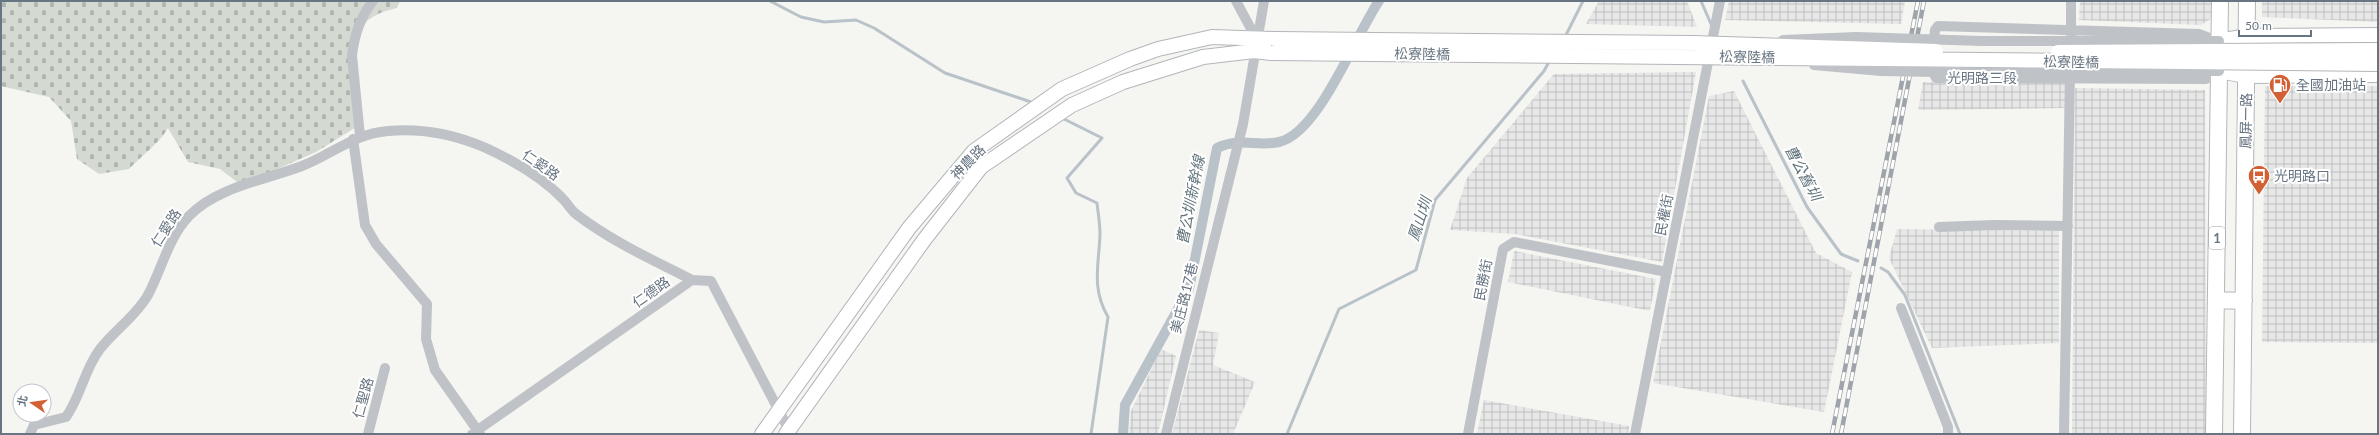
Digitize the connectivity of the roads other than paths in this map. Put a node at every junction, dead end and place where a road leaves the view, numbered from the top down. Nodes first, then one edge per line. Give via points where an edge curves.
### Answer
1 (373, 1) edge
2 (1236, 1) edge
3 (1264, 1) edge
4 (1720, 1) edge
5 (2071, 1) edge
6 (2220, 1) edge
7 (2247, 1) edge
8 (2071, 29) junction
9 (2378, 35) edge
10 (2247, 36) junction
11 (1274, 39) joint
12 (2219, 41) junction
13 (1255, 45) junction
14 (1693, 50) junction
15 (2378, 50) edge
16 (1272, 53) joint
17 (2378, 64) edge
18 (2219, 71) junction
19 (2378, 75) edge
20 (2246, 76) junction
21 (2070, 79) junction
22 (356, 137) junction
23 (2068, 226) junction
24 (1939, 227) dead end
25 (1667, 272) junction
26 (692, 280) junction
27 (2216, 300) junction
28 (2244, 301) junction
29 (1901, 308) dead end
30 (385, 368) dead end
31 (779, 411) junction
32 (788, 432) edge
33 (477, 433) edge
34 (30, 434) edge
35 (368, 434) edge
36 (762, 434) edge
37 (1166, 434) edge
38 (1468, 434) edge
39 (1635, 434) edge
40 (1948, 434) edge
41 (2064, 434) edge
42 (2214, 434) edge
43 (2242, 434) edge

1 - 22 street via 355,35 353,45
2 - 13 street
3 - 13 street, 美庄路17巷
4 - 25 street, 民權街
5 - 8 street
6 - 12 main road, 1
7 - 10 main road, 1
8 - 12 street, 光明路三段 via 2199,34
8 - 21 street
8 - 21 street, 光明路三段 via 1938,26 1935,30 1931,68 1936,78
9 - 10 street, 光明路三段
10 - 12 street, 光明路三段
10 - 20 main road, 鳳屏一路 / 1
11 - 13 street, 神農路
11 - 14 street, 松寮陸橋, bridge
12 - 14 street, 松寮陸橋, bridge via 1982,41 1856,37
12 - 18 main road, 鳳屏一路 / 1
13 - 16 street, 神農路
13 - 31 street, 神農路 via 1212,37 1158,49 1130,59 1062,89 974,151 909,228
13 - 32 street, 神農路 via 1203,57 1123,82 1072,105 981,167 924,240
13 - 37 street, 美庄路17巷 via 1243,124
14 - 15 street, 松寮陸橋, bridge
14 - 16 street, 松寮陸橋, bridge
14 - 17 street, 松寮陸橋, bridge
14 - 18 street, 松寮陸橋, bridge via 1881,71
18 - 20 street
18 - 21 street, 光明路三段 via 2206,79
18 - 27 main road, 鳳屏一路 / 1
19 - 20 street
20 - 28 main road, 鳳屏一路 / 1
21 - 23 street
22 - 26 street, 仁愛路 via 388,131 446,134 485,148 523,167 563,199 574,213 626,245
22 - 33 street via 365,225 376,244 427,304 426,339 435,370
22 - 34 street, 仁愛路 via 305,165 205,202 188,217 166,252 148,295 132,316 100,348 88,366 66,417 34,426
23 - 24 street
23 - 41 street
25 - 38 street, 民勝街 via 1514,242 1503,249
25 - 39 street, 民權街
26 - 31 street, 仁德路 via 710,281
26 - 33 street, 仁德路
27 - 28 main road
27 - 42 main road, 鳳屏一路 / 1
28 - 43 main road, 鳳屏一路 / 1
29 - 40 street via 1948,427
30 - 35 street, 仁聖路
31 - 32 street, 仁德路
31 - 36 street, 神農路

